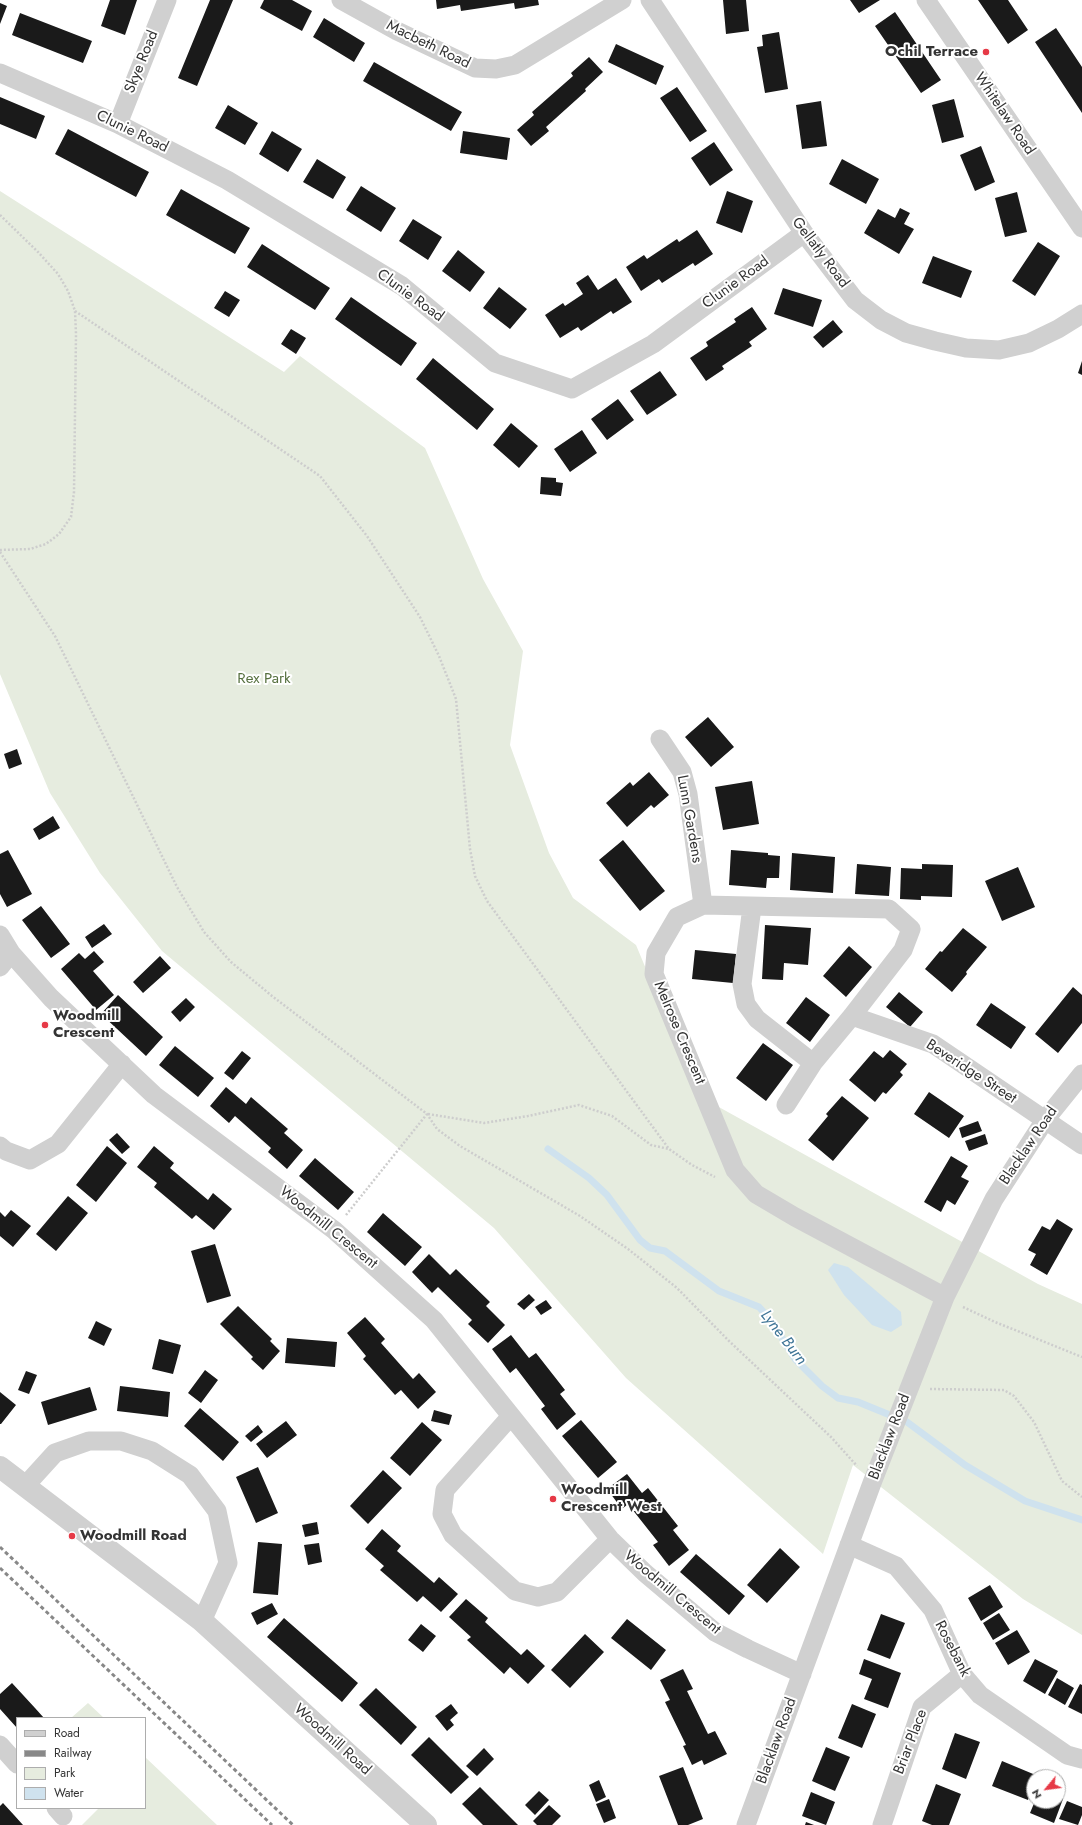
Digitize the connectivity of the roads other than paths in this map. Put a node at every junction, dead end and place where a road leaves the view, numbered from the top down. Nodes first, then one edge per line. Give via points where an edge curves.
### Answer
1 (167, 0) edge
2 (342, 0) edge
3 (622, 0) edge
4 (650, 0) edge
5 (926, 0) edge
6 (0, 73) edge
7 (118, 124) junction
8 (1082, 228) edge
9 (804, 233) junction
10 (1082, 314) edge
11 (660, 739) dead end
12 (703, 905) junction
13 (752, 907) junction
14 (0, 935) edge
15 (6, 960) edge
16 (852, 1016) junction
17 (813, 1063) junction
18 (122, 1064) junction
19 (1082, 1074) edge
20 (786, 1105) dead end
21 (1045, 1120) junction
22 (1082, 1145) edge
23 (0, 1146) edge
24 (945, 1297) junction
25 (511, 1416) junction
26 (0, 1467) edge
27 (25, 1486) junction
28 (610, 1538) junction
29 (849, 1545) junction
30 (202, 1622) junction
31 (802, 1674) junction
32 (962, 1674) junction
33 (0, 1745) edge
34 (1082, 1759) edge
35 (16, 1763) edge
36 (426, 1825) edge
37 (746, 1825) edge
38 (882, 1825) edge

1 - 7 street, Skye Road
2 - 3 street, Macbeth Road via 397,31 475,68 496,69 515,65
4 - 9 street, Gellatly Road
5 - 8 street, Whitelaw Road
6 - 7 street, Clunie Road
7 - 9 street, Clunie Road via 227,180 402,286 495,363 572,389 652,344
9 - 10 street, Gellatly Road via 855,300 881,320 906,333 966,348 999,350 1029,343
11 - 12 street, Lunn Gardens via 682,772 688,794
12 - 13 street, Melrose Crescent
12 - 24 street, Melrose Crescent via 677,917 656,953 654,974 735,1170 756,1194
13 - 16 street, Melrose Crescent via 889,909 911,928 903,950
13 - 17 street via 742,984 746,1004 757,1019
14 - 15 street, Woodmill Crescent
15 - 18 street, Woodmill Crescent
16 - 17 street, Melrose Crescent
16 - 21 street, Beveridge Street via 932,1044
17 - 20 street, Melrose Crescent
18 - 23 street via 58,1144 30,1160
18 - 25 street, Woodmill Crescent via 154,1095 334,1230 434,1320
19 - 21 street, Blacklaw Road
21 - 22 street, Beveridge Street
21 - 24 street, Blacklaw Road via 994,1199
24 - 29 street, Blacklaw Road
25 - 28 street, Woodmill Crescent
25 - 28 street, Woodmill Crescent via 445,1490 442,1514 454,1535 516,1591 538,1597 557,1592
26 - 27 street, Woodmill Road
27 - 30 street, Woodmill Road
27 - 30 street via 55,1453 89,1441 120,1441 152,1451 190,1475 217,1511 228,1562
28 - 31 street, Woodmill Crescent via 645,1573 715,1632
29 - 31 street, Blacklaw Road
29 - 32 street, Rosebank via 896,1566 933,1610
30 - 36 street, Woodmill Road
31 - 37 street, Blacklaw Road
32 - 34 street, Rosebank via 980,1695 1067,1755
32 - 38 street, Briar Place via 922,1707
33 - 35 street

